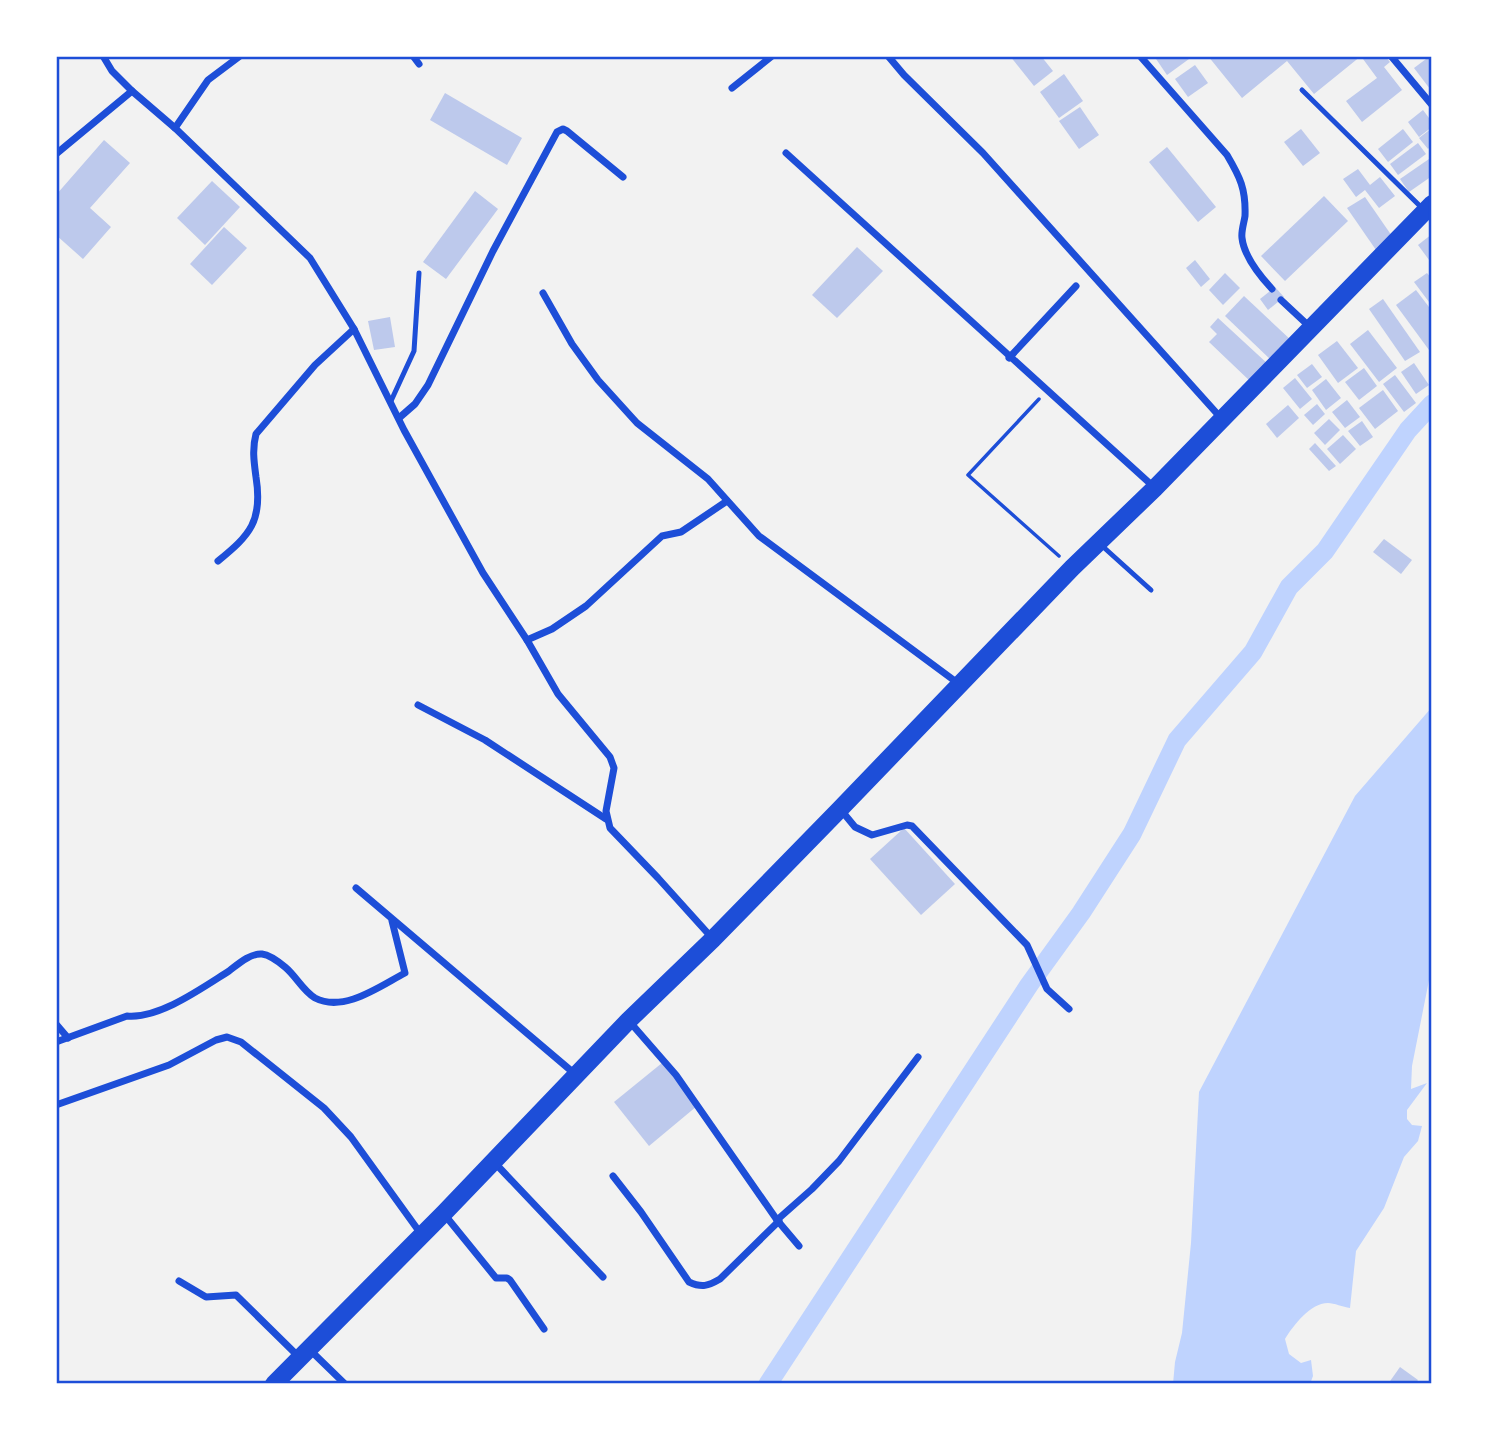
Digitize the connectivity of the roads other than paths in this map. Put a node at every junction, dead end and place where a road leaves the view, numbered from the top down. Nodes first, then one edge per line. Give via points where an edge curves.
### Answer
1 (103, 56) edge
2 (240, 56) edge
3 (413, 56) edge
4 (772, 56) edge
5 (888, 56) edge
6 (1140, 56) edge
7 (1391, 56) edge
8 (419, 64) dead end
9 (732, 88) dead end
10 (1303, 90) dead end
11 (132, 91) junction
12 (1432, 105) edge
13 (175, 128) junction
14 (786, 153) dead end
15 (56, 154) edge
16 (623, 177) dead end
17 (1430, 212) edge
18 (419, 273) dead end
19 (1076, 286) dead end
20 (1272, 289) dead end
21 (543, 293) dead end
22 (1281, 300) dead end
23 (355, 329) junction
24 (1311, 329) junction
25 (1009, 358) junction
26 (391, 401) junction
27 (399, 418) junction
28 (1222, 418) junction
29 (1155, 488) junction
30 (727, 500) junction
31 (1098, 542) junction
32 (218, 561) dead end
33 (1151, 590) dead end
34 (527, 640) junction
35 (959, 685) junction
36 (418, 705) dead end
37 (840, 809) junction
38 (606, 819) junction
39 (356, 888) dead end
40 (392, 920) junction
41 (713, 939) junction
42 (1069, 1009) dead end
43 (628, 1021) junction
44 (56, 1024) edge
45 (68, 1038) junction
46 (56, 1042) edge
47 (918, 1057) dead end
48 (576, 1074) junction
49 (56, 1105) edge
50 (494, 1161) junction
51 (613, 1176) dead end
52 (444, 1213) junction
53 (778, 1221) junction
54 (421, 1235) junction
55 (799, 1246) dead end
56 (604, 1277) dead end
57 (179, 1281) dead end
58 (544, 1329) dead end
59 (305, 1354) junction
60 (275, 1384) edge
61 (345, 1384) edge

1 - 11 street
2 - 13 street via 208,80
3 - 8 street
4 - 9 street
5 - 28 street
6 - 20 street via 1238,173 1244,188 1242,237 1246,251
7 - 12 street
10 - 17 lane
11 - 13 street
11 - 15 street
13 - 23 street via 310,258
14 - 25 street
16 - 27 street via 567,131 557,132 428,384
17 - 24 main road
18 - 26 lane via 414,351
19 - 25 street
21 - 30 street via 598,380 637,423 708,479
22 - 24 street
23 - 26 street
23 - 32 street via 315,365 256,434 258,505 251,531
24 - 28 main road
25 - 29 street
26 - 27 street
27 - 34 street via 448,513
28 - 29 main road
29 - 31 main road
30 - 34 street via 681,532 662,536 586,606
30 - 35 street via 760,536
31 - 33 lane
31 - 35 main road
34 - 38 street via 558,694 610,757 614,768
35 - 37 main road
36 - 38 street via 485,740
37 - 41 main road
37 - 42 street via 863,833 912,826 1027,946 1047,989
38 - 41 street
39 - 40 street
40 - 45 street via 405,973 346,1001 316,998 290,971 261,954 168,1006
40 - 48 street
41 - 43 main road
43 - 48 main road
43 - 53 street via 676,1075
44 - 45 street
45 - 46 street
47 - 53 street via 839,1161
48 - 50 main road
49 - 54 street via 169,1065 227,1037 241,1042 324,1108 351,1137
50 - 52 main road
50 - 56 street
51 - 53 street via 689,1282 700,1287 720,1279
52 - 54 main road
52 - 58 street via 496,1278 510,1280
53 - 55 street
54 - 59 main road
57 - 59 street via 206,1297 236,1295
59 - 60 main road
59 - 61 street

